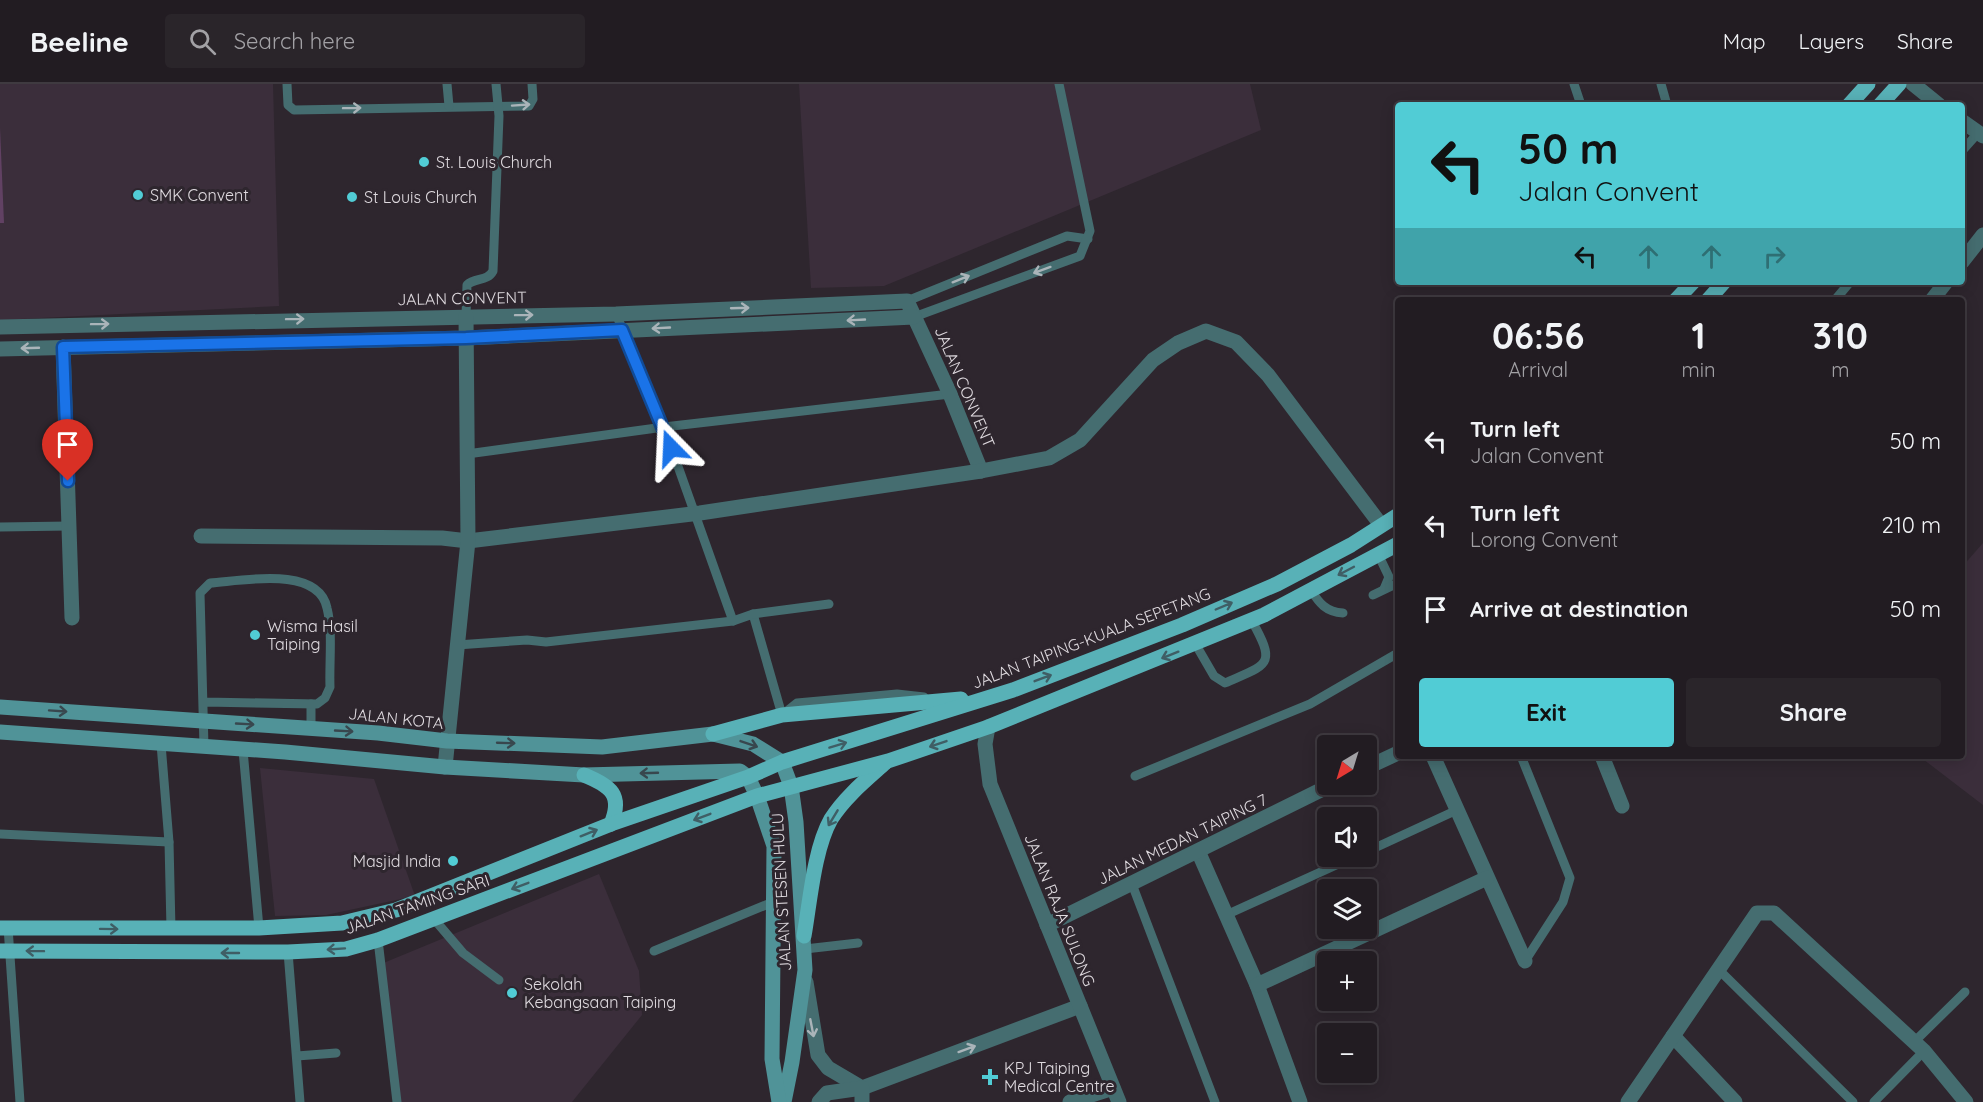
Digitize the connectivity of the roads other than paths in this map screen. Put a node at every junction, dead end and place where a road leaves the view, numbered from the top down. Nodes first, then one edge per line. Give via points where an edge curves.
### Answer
1 (287, 84) edge
2 (447, 84) edge
3 (496, 84) edge
4 (532, 84) edge
5 (1059, 84) edge
6 (1575, 84) edge
7 (1661, 84) edge
8 (1868, 84) edge
9 (1899, 84) edge
10 (1913, 84) edge
11 (1580, 102) edge
12 (1666, 102) edge
13 (1853, 102) edge
14 (1884, 102) edge
15 (1935, 102) edge
16 (496, 105) junction
17 (448, 106) junction
18 (1965, 124) edge
19 (1981, 134) edge
20 (1965, 149) edge
21 (1983, 235) edge
22 (1088, 239) junction
23 (1965, 258) edge
24 (1690, 285) edge
25 (1721, 285) edge
26 (1848, 285) edge
27 (1944, 285) edge
28 (1679, 297) edge
29 (1711, 297) edge
30 (1838, 297) edge
31 (1934, 297) edge
32 (907, 301) junction
33 (616, 314) junction
34 (466, 316) junction
35 (914, 317) junction
36 (0, 327) edge
37 (622, 330) junction
38 (466, 338) junction
39 (63, 347) junction
40 (0, 349) edge
41 (950, 394) junction
42 (663, 427) junction
43 (467, 454) junction
44 (981, 471) junction
45 (695, 512) junction
46 (1395, 517) edge
47 (1381, 525) junction
48 (69, 526) junction
49 (0, 527) edge
50 (201, 536) dead end
51 (468, 541) junction
52 (1395, 548) edge
53 (1378, 554) junction
54 (1395, 584) edge
55 (1384, 589) junction
56 (1311, 590) junction
57 (1373, 596) dead end
58 (829, 604) dead end
59 (1342, 612) dead end
60 (753, 614) junction
61 (72, 618) dead end
62 (733, 621) junction
63 (1252, 621) junction
64 (457, 645) junction
65 (1196, 645) junction
66 (1395, 655) edge
67 (1013, 690) junction
68 (205, 702) junction
69 (311, 704) junction
70 (0, 707) edge
71 (782, 715) junction
72 (205, 722) junction
73 (988, 727) junction
74 (311, 729) junction
75 (0, 732) edge
76 (713, 734) junction
77 (447, 741) junction
78 (161, 744) junction
79 (204, 747) junction
80 (243, 750) junction
81 (1395, 754) edge
82 (1434, 759) edge
83 (1522, 759) edge
84 (1603, 759) edge
85 (888, 761) junction
86 (782, 762) junction
87 (1377, 763) edge
88 (445, 767) junction
89 (584, 775) junction
90 (1135, 776) dead end
91 (748, 777) junction
92 (791, 786) junction
93 (1317, 792) edge
94 (757, 796) junction
95 (1622, 806) dead end
96 (1457, 810) junction
97 (611, 824) junction
98 (0, 834) edge
99 (169, 842) junction
100 (1377, 847) edge
101 (1198, 851) junction
102 (1332, 867) edge
103 (1487, 878) junction
104 (1132, 884) junction
105 (773, 902) junction
106 (1226, 915) junction
107 (434, 919) junction
108 (1047, 925) junction
109 (4, 928) edge
110 (259, 928) junction
111 (171, 929) junction
112 (378, 940) junction
113 (804, 942) junction
114 (858, 943) dead end
115 (5, 951) edge
116 (654, 951) dead end
117 (288, 952) junction
118 (1525, 961) joint
119 (1718, 969) junction
120 (805, 970) junction
121 (499, 980) dead end
122 (1257, 985) junction
123 (1965, 992) dead end
124 (1080, 1006) junction
125 (1673, 1036) junction
126 (1918, 1047) junction
127 (336, 1053) dead end
128 (297, 1056) junction
129 (862, 1095) edge
130 (1116, 1095) edge
131 (20, 1102) edge
132 (300, 1102) edge
133 (397, 1102) edge
134 (782, 1102) edge
135 (819, 1102) edge
136 (1072, 1102) edge
137 (1215, 1102) edge
138 (1300, 1102) edge
139 (1628, 1102) edge
140 (1735, 1102) edge
141 (1854, 1102) edge
142 (1874, 1102) edge
143 (1966, 1102) edge

1 -> 17 lane via 288,105 294,110
2 - 17 lane
3 - 16 lane
16 -> 4 lane via 529,106 533,99
5 - 22 lane via 1089,224
6 - 11 lane
7 - 12 lane
8 - 13 main road
9 - 14 main road
10 - 15 street
16 - 17 lane
16 - 34 lane via 499,116 493,271 486,279 467,285
18 - 19 street
19 - 20 lane
21 - 23 street
32 -> 22 lane via 1067,236
22 -> 35 lane via 1080,256
24 - 28 main road
25 - 29 main road
26 - 30 lane
27 - 31 street
33 -> 32 street, JALAN CONVENT
32 - 35 street, JALAN CONVENT
34 -> 33 street, JALAN CONVENT
33 - 37 lane
36 -> 34 street, JALAN CONVENT
34 - 38 street
35 -> 37 street, JALAN CONVENT
35 - 41 street, JALAN CONVENT
37 - 38 street, JALAN CONVENT
37 - 42 lane
38 - 39 street, JALAN CONVENT
38 - 43 street
39 -> 40 street, JALAN CONVENT
39 - 48 street
41 - 42 lane
41 - 44 street, JALAN CONVENT
42 - 43 lane
42 - 45 lane
43 - 51 street
44 - 45 street
44 - 47 street via 1049,458 1080,440 1153,360 1206,331 1236,342 1268,375
45 - 51 street
45 - 62 lane
46 - 47 main road, JALAN TAIPING-KUALA SEPETANG
67 -> 47 main road, JALAN TAIPING-KUALA SEPETANG via 1277,584
48 - 49 lane
48 - 61 street
50 - 51 street
51 - 64 street
52 - 53 main road
53 - 55 lane via 1389,577
53 -> 56 main road
54 - 55 lane
55 - 57 lane
56 - 59 lane via 1319,603 1332,612
56 - 63 main road
58 - 60 lane
60 - 62 lane
60 - 71 lane
62 - 64 lane via 546,642
63 - 65 main road
63 - 65 lane via 1268,656 1262,667 1225,683 1214,676
64 - 77 street
65 -> 73 main road
66 - 90 lane via 1310,704
67 - 71 main road via 950,700
86 -> 67 main road, JALAN TAIPING-KUALA SEPETANG
68 - 69 lane
68 - 69 lane via 200,593 203,587 210,583 295,579 309,585 327,606 330,687 325,698
68 - 72 lane
69 - 74 lane
70 -> 72 main road, JALAN KOTA
71 - 76 main road
72 -> 74 main road, JALAN KOTA
72 - 79 lane
73 -> 85 main road
73 - 108 street, JALAN RAJA SULONG via 985,744 990,784
74 -> 77 main road, JALAN KOTA
75 - 78 main road
77 -> 76 main road, JALAN KOTA via 602,747
76 -> 86 main road, JALAN KOTA via 753,744
77 - 88 street
78 - 79 main road
78 - 99 lane
79 - 80 main road
80 - 88 main road
80 - 110 lane
81 - 87 street
82 - 96 street
83 - 118 lane via 1570,878 1563,902
84 - 95 street
85 - 92 main road
85 -> 113 main road via 847,798 830,821 820,851
86 - 91 main road, JALAN TAIPING-KUALA SEPETANG
86 - 92 main road, JALAN STESEN HULU
88 - 89 main road
91 -> 89 main road via 740,771
89 - 97 main road via 600,782 616,797 617,809
91 - 94 main road, JALAN STESEN HULU
91 - 97 main road, JALAN TAMING SARI
92 - 94 main road, JALAN TAMING SARI
92 - 113 main road, JALAN STESEN HULU
93 - 101 street, JALAN MEDAN TAIPING 7
94 - 105 main road, JALAN STESEN HULU via 774,846
94 -> 107 main road, JALAN TAMING SARI
96 - 100 lane
96 - 103 street
110 -> 97 main road, JALAN TAMING SARI via 342,923 396,910
98 - 99 lane
99 - 111 lane
101 - 104 street, JALAN MEDAN TAIPING 7
101 - 106 street
102 - 106 lane
103 - 118 street
103 - 122 street
104 - 108 street, JALAN MEDAN TAIPING 7
104 - 137 lane
105 - 116 lane
105 - 134 main road, JALAN STESEN HULU via 772,1059
106 - 122 street
107 - 112 main road, JALAN TAMING SARI
107 - 121 lane via 464,952
108 - 124 street, JALAN RAJA SULONG
109 -> 111 main road, JALAN TAMING SARI
109 - 115 lane
110 - 111 main road, JALAN TAMING SARI
112 -> 117 main road, JALAN TAMING SARI via 346,949
112 - 133 lane
113 - 114 lane
113 - 120 main road, JALAN STESEN HULU
117 -> 115 main road, JALAN TAMING SARI
115 - 131 lane
117 - 128 lane
119 - 125 street
119 - 126 street via 1756,913 1774,913
119 - 141 lane
120 -> 129 street via 818,1055
120 - 134 main road, JALAN STESEN HULU
122 - 138 street
123 - 126 lane
129 -> 124 street
124 - 130 street, JALAN RAJA SULONG
125 - 139 street
125 - 140 street
126 - 142 lane
126 - 143 street
127 - 128 lane
128 - 132 lane
129 - 135 street via 828,1093
130 - 136 street

